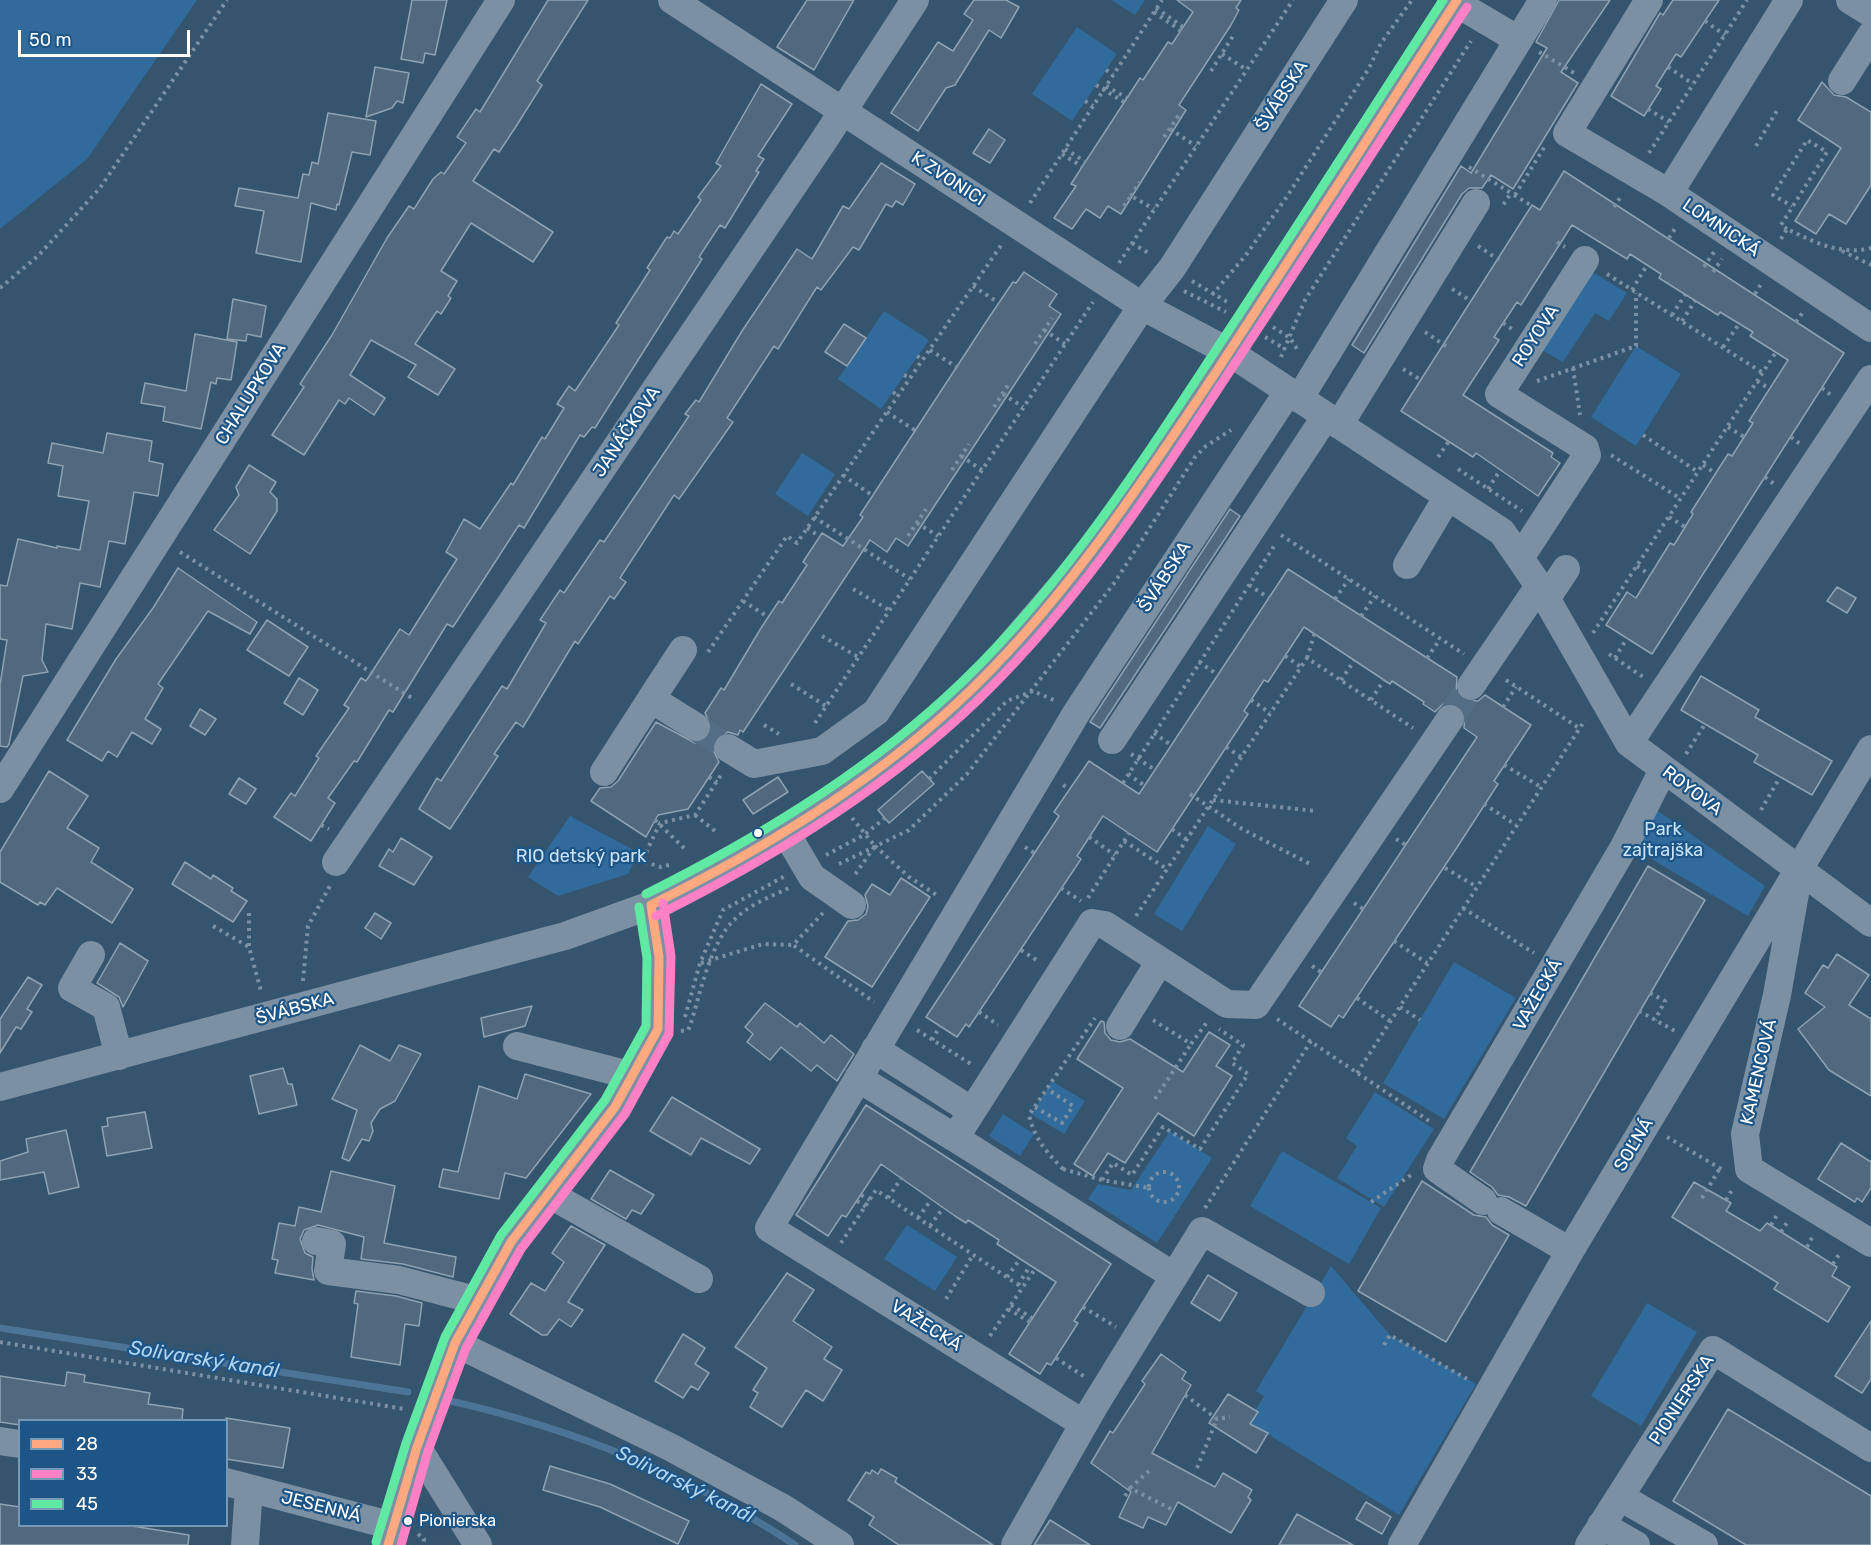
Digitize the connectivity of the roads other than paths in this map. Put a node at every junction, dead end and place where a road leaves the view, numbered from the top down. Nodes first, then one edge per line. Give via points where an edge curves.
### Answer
1 (501, 0) edge
2 (672, 0) edge
3 (915, 0) edge
4 (1344, 0) edge
5 (1543, 0) edge
6 (1649, 0) edge
7 (1789, 0) edge
8 (1850, 0) edge
9 (1454, 1) edge
10 (1871, 13) edge
11 (1871, 35) edge
12 (1517, 39) junction
13 (1842, 81) dead end
14 (842, 112) junction
15 (1669, 194) junction
16 (1476, 203) dead end
17 (1585, 260) road end
18 (1142, 306) junction
19 (1871, 328) edge
20 (1229, 352) junction
21 (1871, 379) edge
22 (1286, 390) junction
23 (1332, 421) junction
24 (1448, 496) junction
25 (1520, 558) junction
26 (1407, 565) dead end
27 (1566, 568) dead end
28 (1543, 592) junction
29 (693, 654) road end
30 (1478, 677) tunnel mouth
31 (651, 699) junction
32 (696, 727) tunnel mouth
33 (1442, 730) tunnel mouth
34 (1112, 740) dead end
35 (1629, 743) junction
36 (1871, 749) edge
37 (739, 755) tunnel mouth
38 (1671, 767) junction
39 (604, 772) dead end
40 (0, 789) edge
41 (786, 833) junction
42 (336, 862) road end
43 (1799, 871) junction
44 (846, 900) road end
45 (651, 905) junction
46 (1871, 923) edge
47 (91, 955) dead end
48 (1160, 961) junction
49 (1739, 971) junction
50 (1777, 995) junction
51 (1126, 1017) road end
52 (517, 1046) dead end
53 (875, 1049) junction
54 (119, 1056) junction
55 (633, 1076) junction
56 (858, 1078) junction
57 (0, 1087) edge
58 (972, 1111) junction
59 (955, 1138) junction
60 (549, 1194) junction
61 (769, 1228) joint
62 (316, 1241) dead end
63 (1871, 1243) edge
64 (1570, 1251) junction
65 (1174, 1276) junction
66 (699, 1279) dead end
67 (1311, 1293) dead end
68 (479, 1301) junction
69 (455, 1343) junction
70 (1084, 1424) junction
71 (0, 1441) edge
72 (18, 1444) edge
73 (417, 1447) junction
74 (1871, 1448) edge
75 (238, 1485) edge
76 (1620, 1497) junction
77 (400, 1535) edge
78 (1595, 1535) edge
79 (245, 1545) edge
80 (478, 1545) edge
81 (840, 1545) edge
82 (1015, 1545) edge
83 (1402, 1545) edge
84 (1636, 1545) edge
85 (1704, 1545) edge

1 - 40 street, CHALUPKOVA
2 - 14 street, K ZVONICI
3 - 14 street, JANÁČKOVA
4 - 18 street, ŠVÁBSKA via 1177,261
5 - 12 street, ŠVÁBSKA
6 - 15 street via 1567,133
7 - 15 street, LOMNICKÁ
8 - 10 street
9 - 12 street, ŠVÁBSKA
9 - 20 street, ŠVÁBSKA
11 - 13 street
12 - 22 street, ŠVÁBSKA
14 - 18 street, K ZVONICI
14 - 42 street, JANÁČKOVA
15 - 19 street, LOMNICKÁ
16 - 23 street
17 - 25 street, ROYOVA via 1499,394 1586,448 1587,455
18 - 20 street, K ZVONICI
18 - 37 street, ŠVÁBSKA via 876,712 822,751 793,756
20 - 22 street, ROYOVA
20 - 41 street, ŠVÁBSKA via 1117,521 1022,634 941,717 838,799
21 - 35 street
22 - 23 street, ROYOVA
22 - 53 street, ŠVÁBSKA via 1077,712 904,1022
23 - 24 street, ROYOVA
23 - 34 street
24 - 25 street, ROYOVA via 1502,532
24 - 26 street
25 - 28 street, ROYOVA
27 - 28 street
28 - 30 street
28 - 35 street, ROYOVA via 1593,654
29 - 31 street
31 - 32 street
31 - 39 street
33 - 48 street via 1256,1005 1227,1004
35 - 38 street, ROYOVA
36 - 43 street, SOĽNÁ
38 - 43 street, ROYOVA
38 - 64 street, VAŽECKÁ via 1437,1169
41 - 44 street via 808,872
41 - 45 street, ŠVÁBSKA
43 - 46 street, ROYOVA
43 - 49 street, SOĽNÁ
43 - 50 street, KAMENCOVÁ
45 - 54 street, ŠVÁBSKA via 565,936
45 - 55 street via 659,957 658,1029
47 - 54 street via 72,988 106,1007
48 - 51 street
48 - 58 street via 1105,925 1092,923
49 - 50 street
49 - 64 street, SOĽNÁ
50 - 63 street, KAMENCOVÁ via 1745,1134 1749,1169
52 - 55 street
53 - 56 street, ŠVÁBSKA
53 - 58 street
54 - 57 street, ŠVÁBSKA
55 - 60 street via 615,1107
56 - 59 street
56 - 61 street, ŠVÁBSKA
58 - 59 street
59 - 65 street
60 - 66 street
60 - 68 street via 511,1242
61 - 70 street, VAŽECKÁ
62 - 68 street via 332,1244 328,1271 399,1280
64 - 83 street, SOĽNÁ
65 - 67 street via 1202,1231
65 - 70 street
68 - 69 street
69 - 73 street via 441,1383 422,1411
69 - 81 street via 670,1447
70 - 82 street
71 - 72 street
73 - 77 street
73 - 80 street
74 - 76 street, PIONIERSKA via 1713,1350
75 - 77 street, JESENNÁ
75 - 79 street, JESENNÁ
76 - 78 street, PIONIERSKA
76 - 85 street
78 - 84 street

